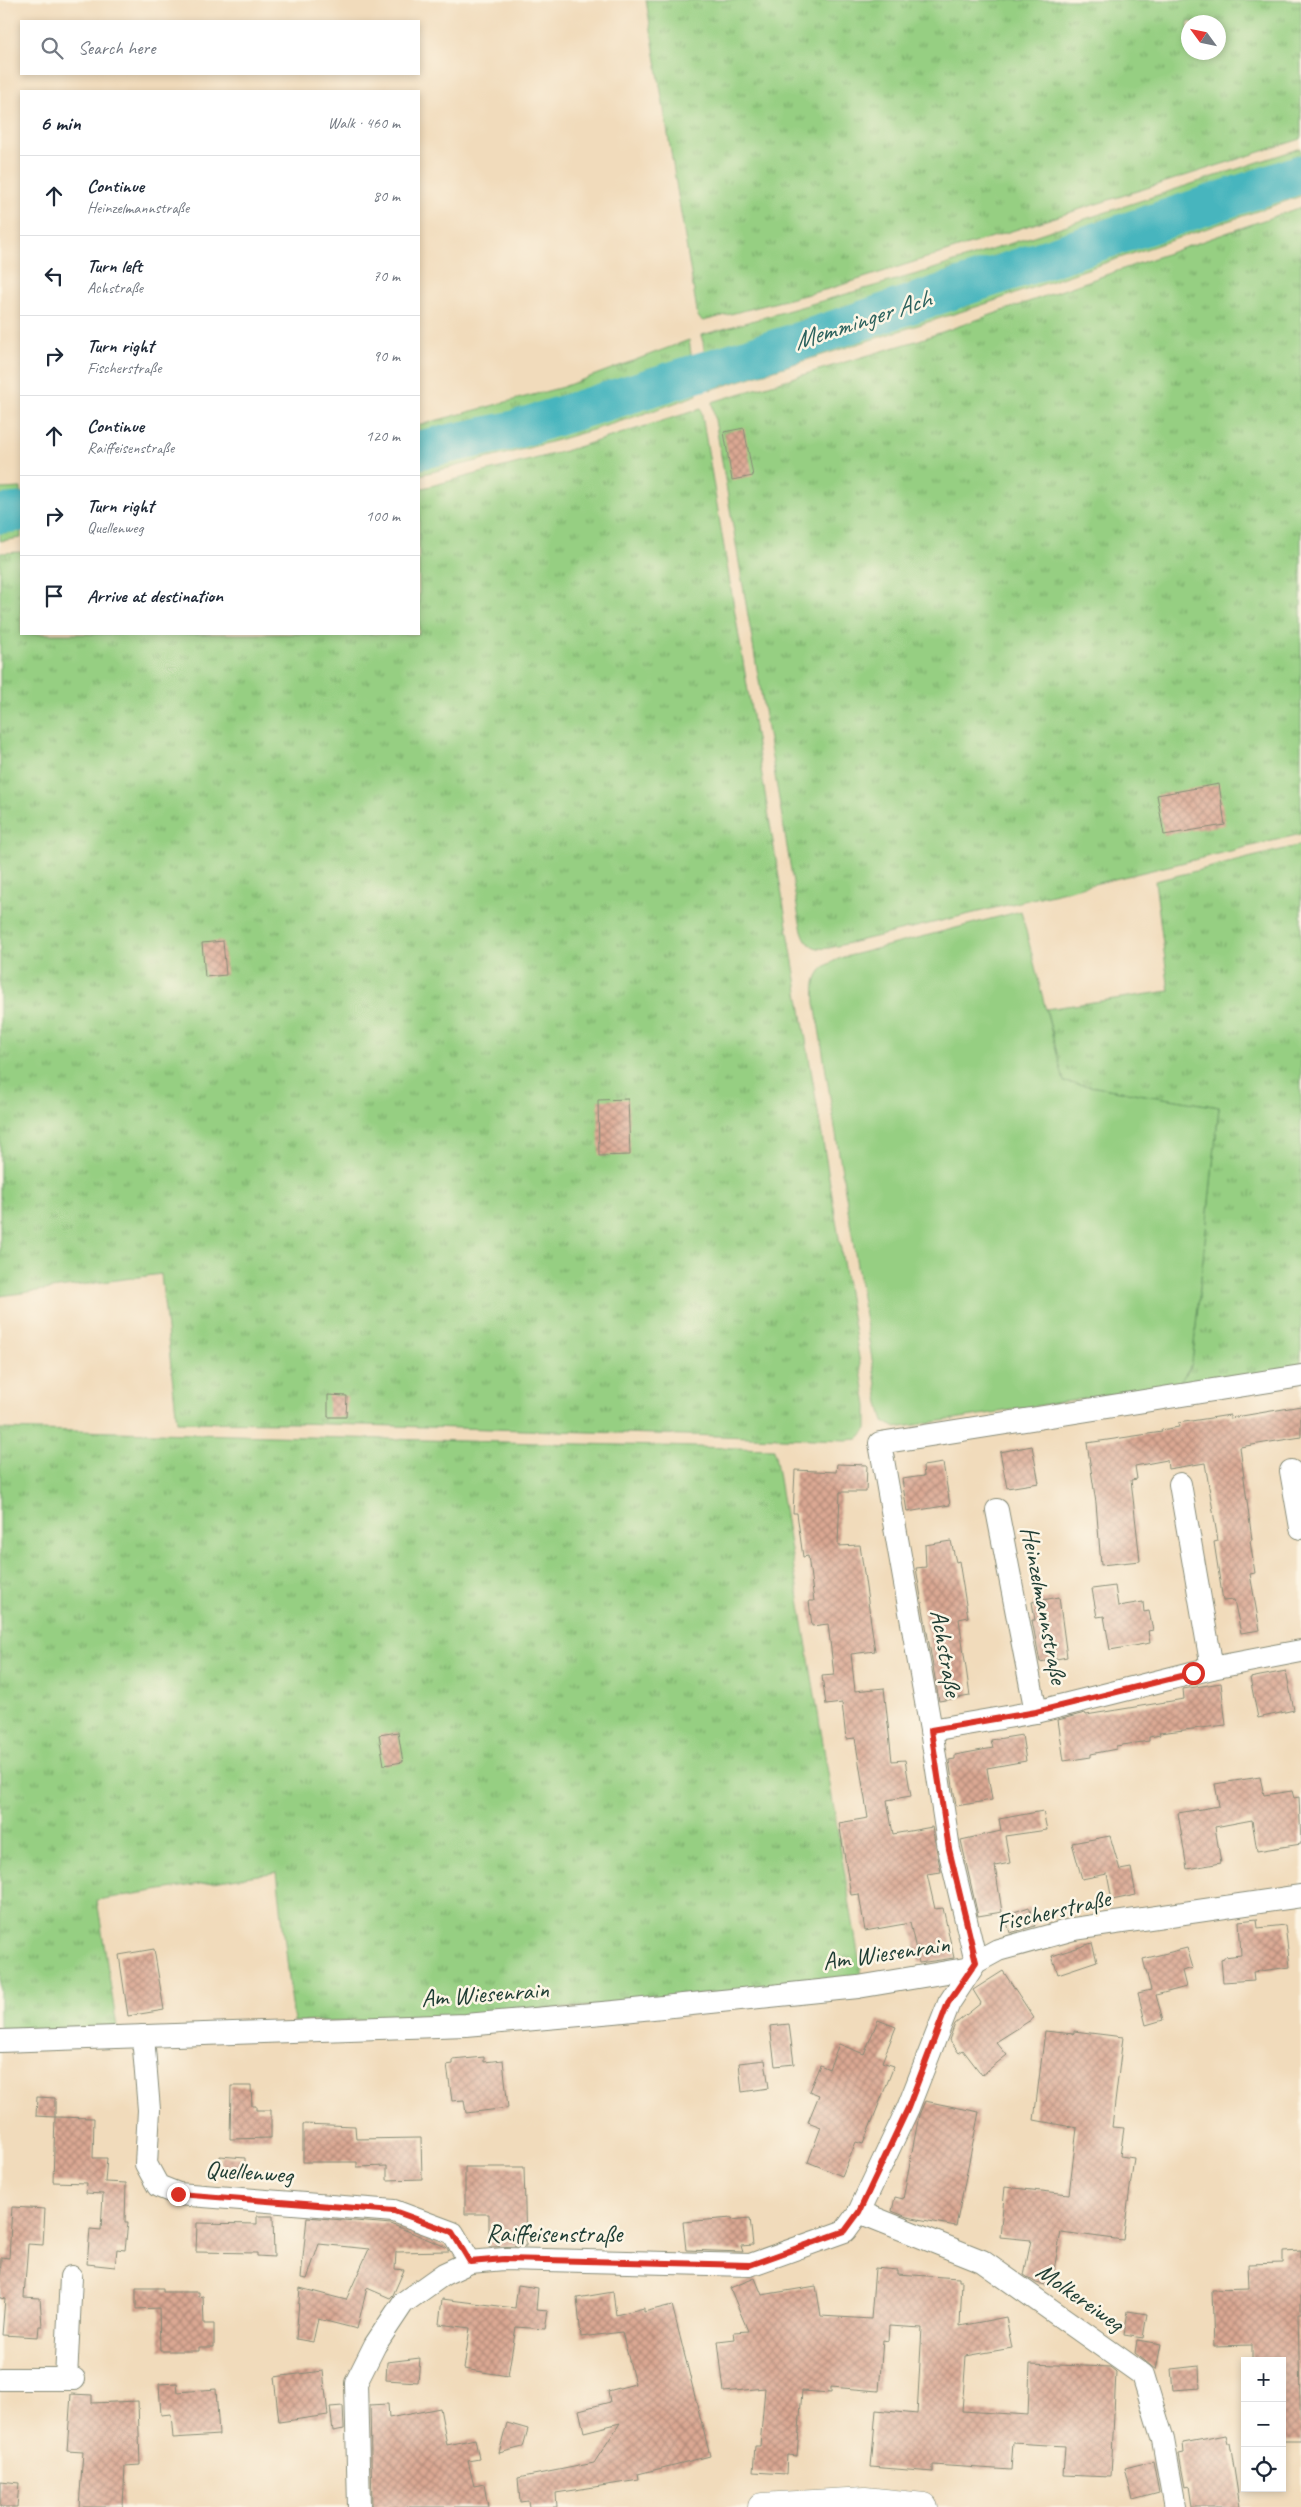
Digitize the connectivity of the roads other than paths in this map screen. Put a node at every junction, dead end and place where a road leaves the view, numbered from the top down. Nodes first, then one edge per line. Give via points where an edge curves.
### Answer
1 (1301, 1376) edge
2 (1291, 1471) dead end
3 (1180, 1484) dead end
4 (997, 1510) dead end
5 (1301, 1528) edge
6 (1301, 1651) edge
7 (1212, 1668) junction
8 (1036, 1712) junction
9 (931, 1730) junction
10 (1301, 1896) edge
11 (974, 1965) junction
12 (143, 2036) junction
13 (0, 2041) edge
14 (859, 2212) junction
15 (470, 2262) junction
16 (71, 2277) dead end
17 (0, 2379) edge
18 (359, 2507) edge
19 (762, 2507) edge
20 (924, 2507) edge
21 (1176, 2507) edge

1 - 9 street, Achstraße via 880,1443
2 - 5 street
3 - 7 street
4 - 8 street, Heinzelmannstraße
6 - 7 street, Heinzelmannstraße
7 - 8 street, Heinzelmannstraße
8 - 9 street, Heinzelmannstraße
9 - 11 street, Achstraße via 949,1849
10 - 11 street, Fischerstraße via 1074,1929 998,1950
11 - 12 street, Am Wiesenrain via 858,1987 526,2020
11 - 14 street, Fischerstraße via 948,2003 908,2108
12 - 13 street, Am Wiesenrain
12 - 15 street, Quellenweg via 149,2110 146,2164 158,2186 178,2194 394,2211 452,2232
14 - 15 street, Raiffeisenstraße via 845,2231 750,2265 504,2259
14 - 21 street, Molkereiweg via 982,2261 1143,2374 1164,2440
15 - 18 street, Raiffeisenstraße via 444,2274 403,2303 375,2345 356,2383
16 - 17 street via 70,2379
19 - 20 street via 865,2501

